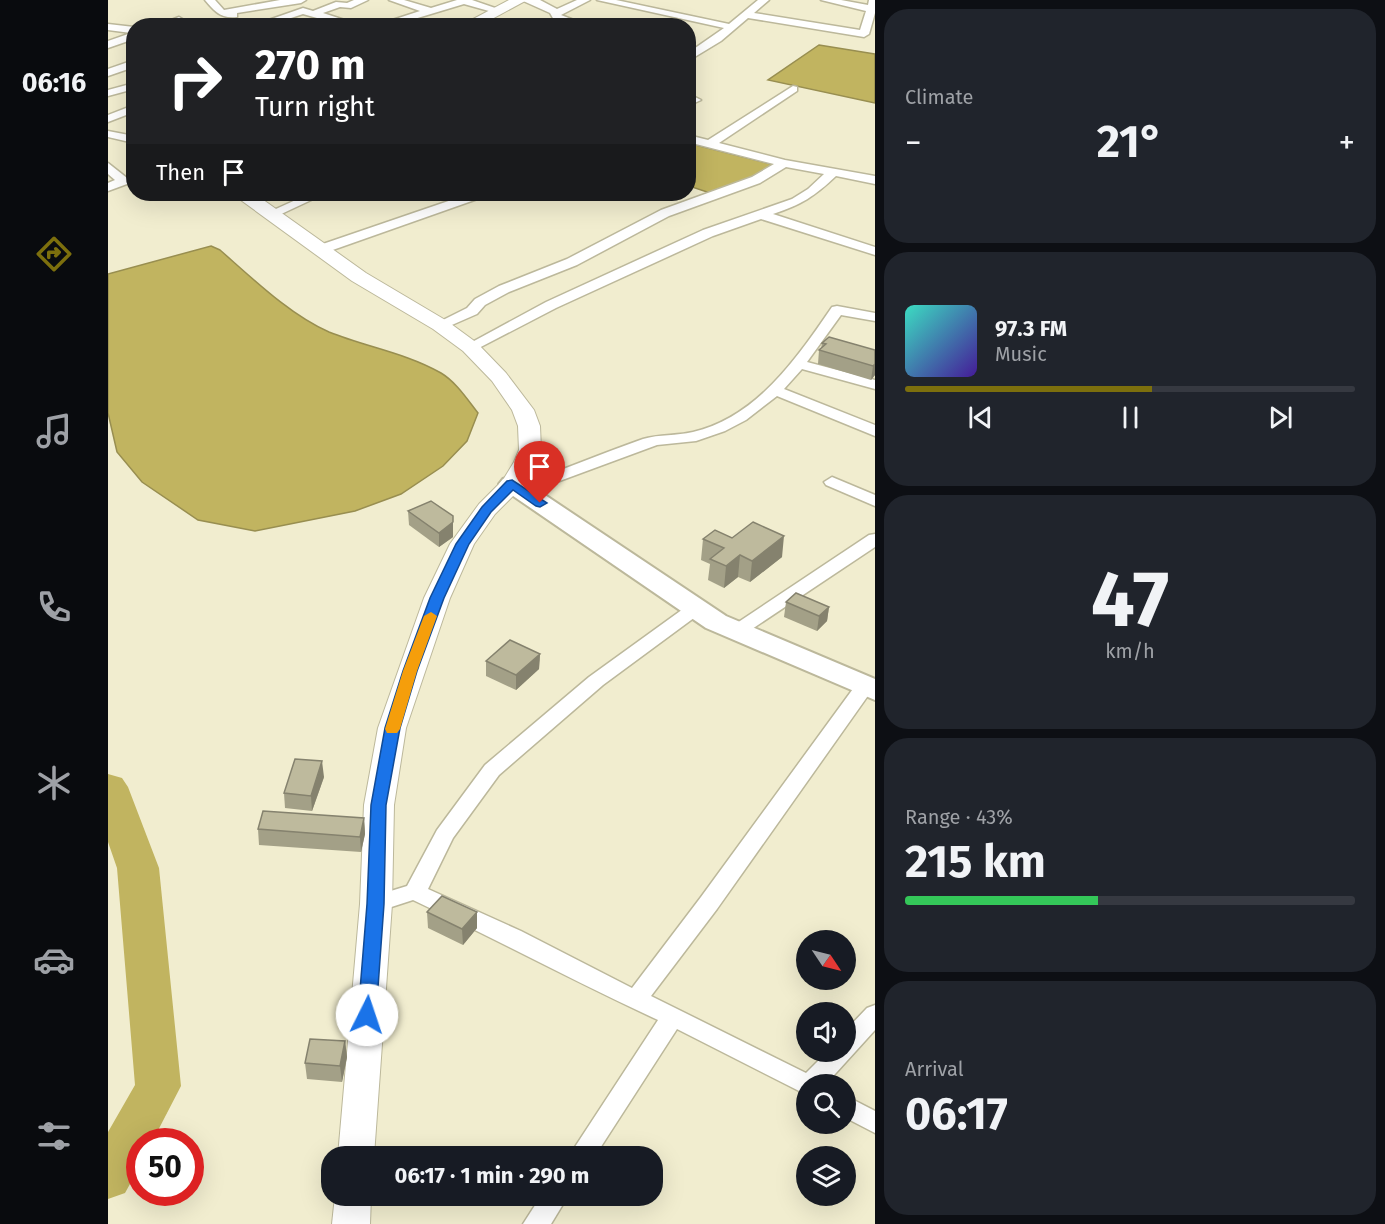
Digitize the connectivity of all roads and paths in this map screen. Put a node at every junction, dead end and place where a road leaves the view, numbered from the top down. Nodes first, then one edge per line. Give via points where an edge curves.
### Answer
1 (210, 0) edge
2 (301, 0) edge
3 (363, 0) edge
4 (394, 0) edge
5 (520, 0) edge
6 (526, 0) edge
7 (585, 0) edge
8 (602, 0) edge
9 (764, 0) edge
10 (826, 0) edge
11 (466, 1) edge
12 (543, 2) edge
13 (873, 4) edge
14 (428, 10) junction
15 (496, 10) junction
16 (557, 12) junction
17 (222, 13) junction
18 (313, 14) junction
19 (746, 15) junction
20 (243, 18) edge
21 (285, 18) edge
22 (328, 18) edge
23 (404, 18) edge
24 (482, 18) edge
25 (560, 18) edge
26 (688, 18) edge
27 (696, 20) edge
28 (108, 27) edge
29 (731, 27) junction
30 (126, 29) edge
31 (126, 38) edge
32 (108, 45) edge
33 (696, 52) edge
34 (126, 66) edge
35 (108, 73) edge
36 (126, 88) edge
37 (793, 89) dead end
38 (108, 93) edge
39 (126, 111) edge
40 (108, 118) edge
41 (108, 134) edge
42 (126, 138) edge
43 (696, 140) edge
44 (709, 144) junction
45 (827, 157) dead end
46 (784, 163) junction
47 (108, 167) edge
48 (813, 168) junction
49 (834, 172) junction
50 (875, 180) edge
51 (108, 187) edge
52 (255, 201) edge
53 (301, 201) edge
54 (458, 201) edge
55 (273, 213) junction
56 (763, 215) junction
57 (322, 249) junction
58 (874, 249) edge
59 (875, 317) edge
60 (440, 325) junction
61 (471, 347) junction
62 (799, 364) junction
63 (875, 385) edge
64 (775, 390) junction
65 (875, 431) edge
66 (832, 482) dead end
67 (516, 487) junction
68 (875, 501) edge
69 (875, 539) edge
70 (696, 608) junction
71 (737, 631) junction
72 (870, 688) edge
73 (415, 892) junction
74 (376, 904) junction
75 (636, 999) junction
76 (875, 1014) edge
77 (673, 1017) junction
78 (856, 1035) edge
79 (831, 1062) edge
80 (820, 1074) edge
81 (796, 1078) edge
82 (856, 1112) edge
83 (875, 1123) edge
84 (357, 1146) edge
85 (588, 1146) edge
86 (352, 1206) edge
87 (548, 1206) edge
88 (351, 1224) edge
89 (536, 1224) edge

1 - 17 street
2 - 17 street
3 - 18 street
4 - 14 street
5 - 15 main road
6 - 12 street
7 - 16 street
8 - 26 street
9 - 19 street
10 - 13 street
11 - 14 street
11 - 15 street
12 - 16 street
13 - 19 street via 864,34
14 - 23 street
15 - 24 main road
16 - 25 street via 554,16
17 - 20 street
18 - 21 street via 303,11
18 - 22 street
19 - 29 street
27 - 29 street
28 - 30 street
29 - 33 street
31 - 32 street
34 - 35 street
36 - 38 street
37 - 44 street
39 - 40 street
41 - 42 street
43 - 44 street
44 - 46 street
45 - 48 street
46 - 48 street
46 - 60 street via 756,180 665,213 572,262 504,289 472,311
47 - 51 street via 123,181
48 - 49 street
49 - 50 street
49 - 56 street via 796,202
52 - 55 main road
53 - 55 street
54 - 57 street
55 - 57 main road
56 - 58 street
56 - 61 street via 708,233 632,267
57 - 60 main road via 359,277
59 - 62 street via 837,310
60 - 61 main road
61 - 67 main road via 500,377 529,426 530,450
62 - 63 street
62 - 64 street
64 - 65 street
64 - 67 street via 716,429 654,441 554,479
66 - 68 street
67 - 70 main road
67 - 74 main road via 487,509 462,544 410,671 392,728 379,805
69 - 71 street
70 - 71 main road
70 - 73 street via 596,681 492,771 444,835
71 - 72 main road
72 - 75 street
73 - 74 street
73 - 75 street
74 - 84 main road
75 - 77 street
76 - 78 street
77 - 81 street
77 - 85 street
79 - 80 street
82 - 83 street
86 - 88 main road
87 - 89 street

